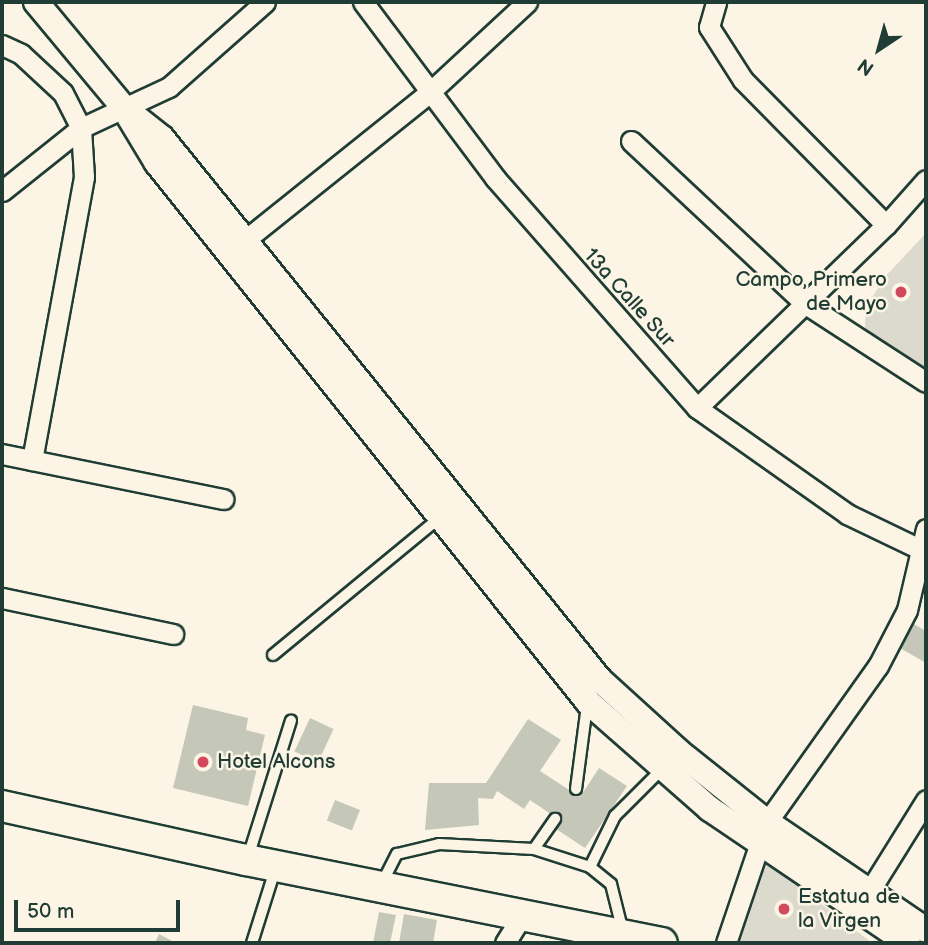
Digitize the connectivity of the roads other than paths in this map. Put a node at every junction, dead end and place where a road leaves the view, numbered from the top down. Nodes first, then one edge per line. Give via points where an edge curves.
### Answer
1 (36, 2) edge
2 (265, 2) edge
3 (363, 2) edge
4 (527, 2) edge
5 (716, 2) edge
6 (2, 45) edge
7 (431, 91) junction
8 (124, 108) junction
9 (81, 128) junction
10 (631, 141) dead end
11 (926, 180) edge
12 (2, 191) edge
13 (886, 225) junction
14 (244, 241) junction
15 (804, 303) junction
16 (926, 382) edge
17 (697, 408) junction
18 (2, 454) edge
19 (32, 460) junction
20 (223, 499) dead end
21 (448, 512) junction
22 (926, 529) edge
23 (923, 550) edge
24 (2, 598) edge
25 (173, 634) dead end
26 (272, 655) dead end
27 (600, 680) junction
28 (588, 702) junction
29 (291, 721) dead end
30 (670, 760) junction
31 (576, 789) dead end
32 (926, 800) edge
33 (2, 806) edge
34 (555, 819) dead end
35 (762, 833) junction
36 (534, 849) junction
37 (246, 860) junction
38 (277, 866) junction
39 (590, 867) junction
40 (381, 887) junction
41 (862, 903) junction
42 (521, 916) junction
43 (926, 930) edge
44 (624, 936) junction
45 (252, 943) edge
46 (505, 943) edge
47 (662, 943) edge
48 (726, 943) edge
49 (908, 943) edge

1 - 8 street
2 - 8 street via 169,87
3 - 7 street, 13a Calle Sur
4 - 7 street
5 - 13 street via 709,27 743,80
6 - 9 street via 21,54 63,93
7 - 14 street
7 - 17 street, 13a Calle Sur via 495,178
8 - 9 street
8 - 14 street via 162,138
8 - 21 street via 144,146
9 - 12 street
9 - 19 street via 84,177
10 - 15 street
11 - 13 street
13 - 15 street
14 - 21 street
15 - 16 street
15 - 17 street
17 - 23 street, 13a Calle Sur via 847,514
18 - 19 street
19 - 20 street
21 - 26 lane
21 - 27 street
21 - 28 street
22 - 23 street
23 - 35 street via 907,610 878,666
24 - 25 street
27 - 28 lane
27 - 30 street
28 - 30 street
28 - 31 lane
29 - 37 lane
30 - 35 street
30 - 39 lane via 615,816
32 - 41 street
33 - 37 main road
34 - 36 lane
35 - 41 street
35 - 48 street
36 - 39 lane
36 - 40 lane via 439,844 397,853
37 - 38 main road
38 - 40 main road
38 - 45 lane
39 - 44 lane via 611,884
40 - 42 main road
41 - 43 street
41 - 49 street
42 - 44 main road
42 - 46 street
44 - 47 main road

